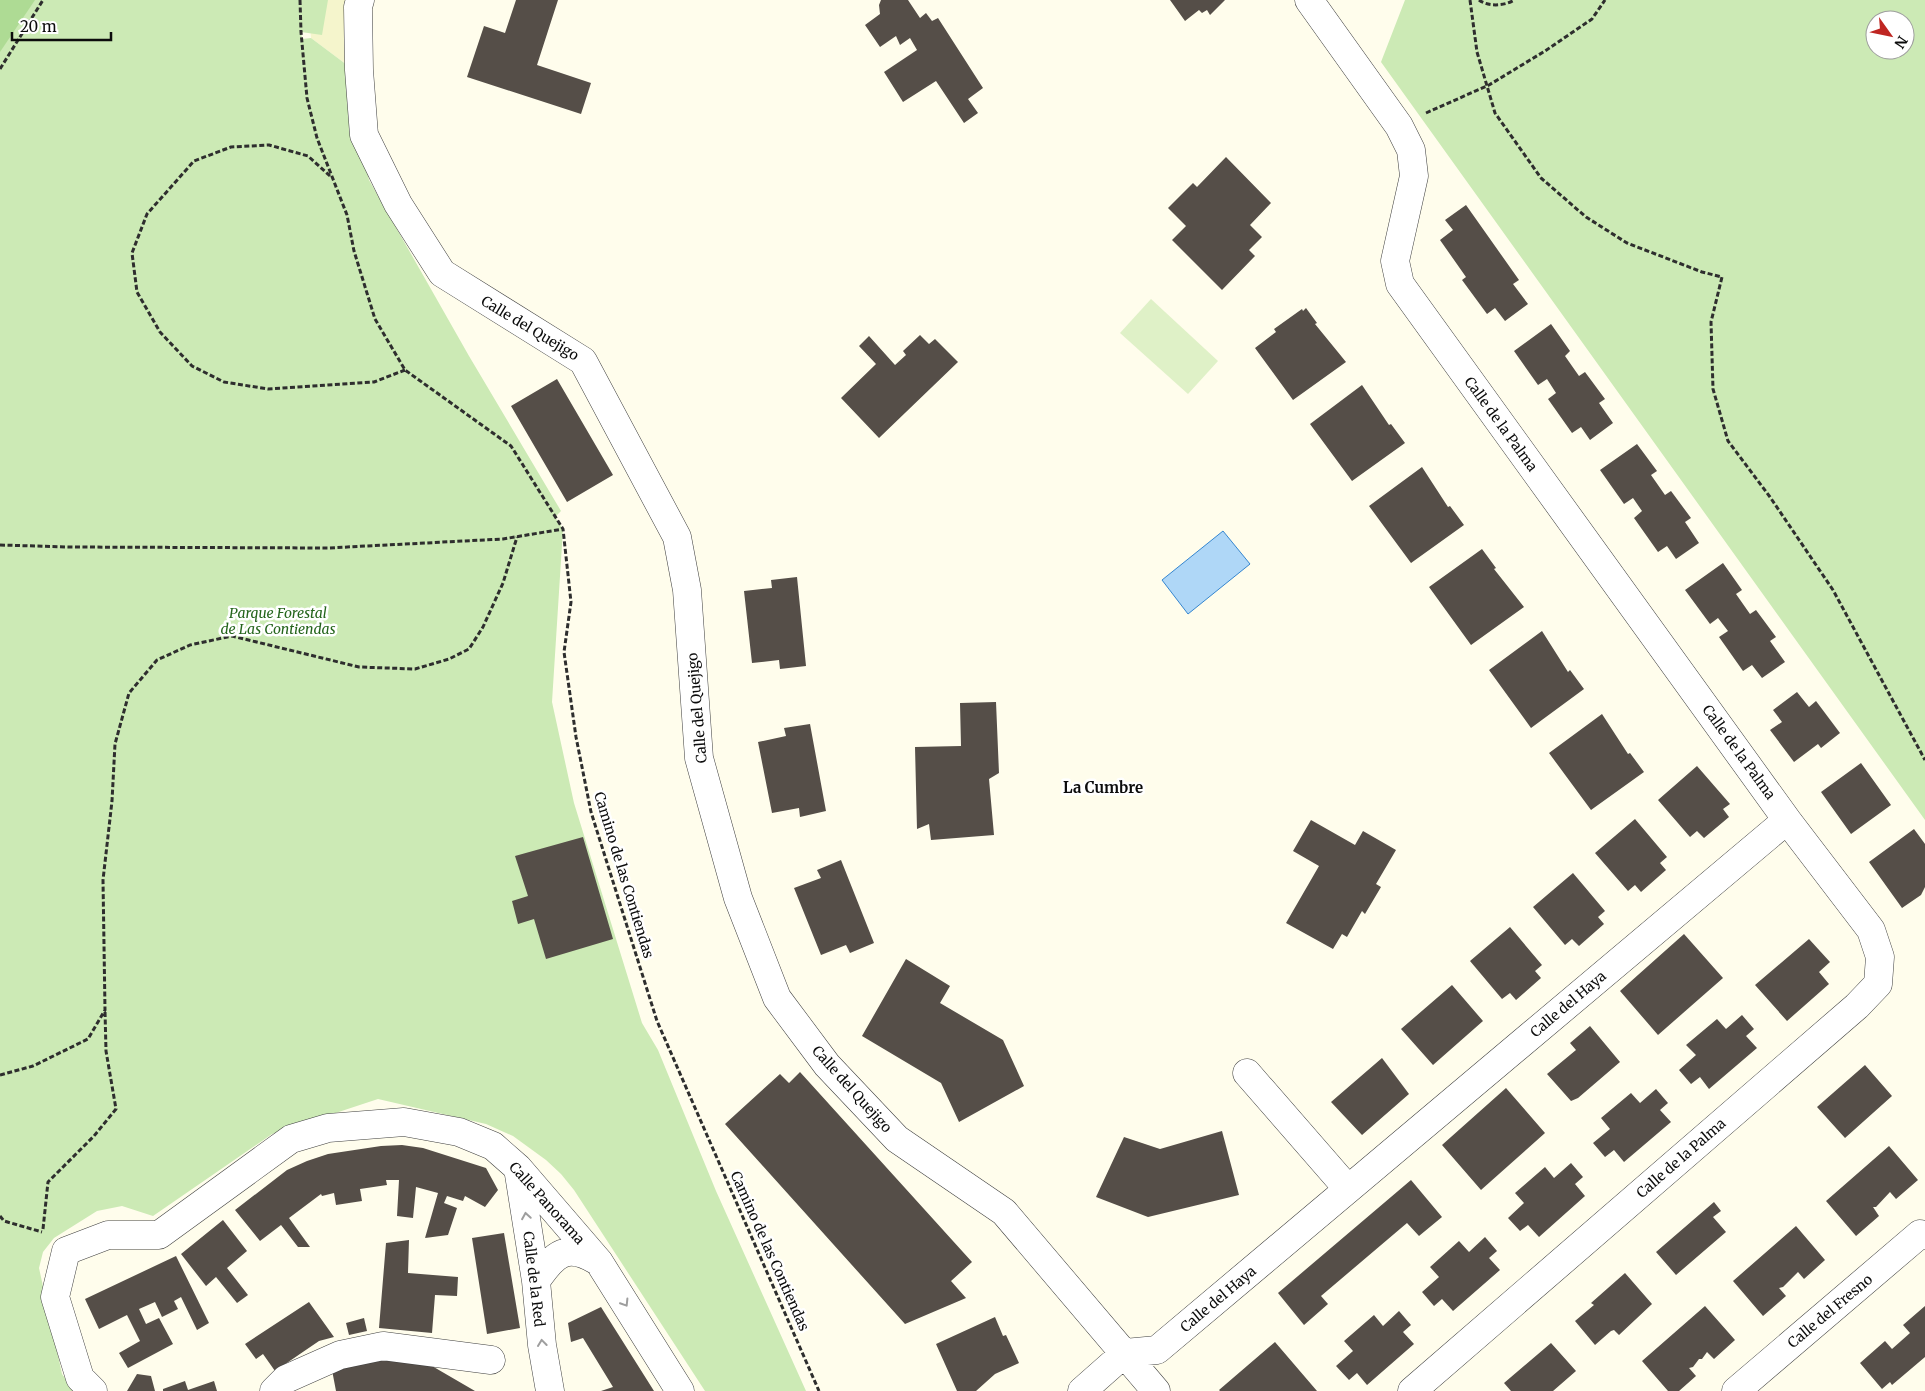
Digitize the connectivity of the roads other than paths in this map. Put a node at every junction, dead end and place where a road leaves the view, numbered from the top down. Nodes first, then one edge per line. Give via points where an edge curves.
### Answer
1 (360, 0) edge
2 (1309, 0) edge
3 (1787, 820) junction
4 (1248, 1073) dead end
5 (518, 1168) junction
6 (1348, 1189) junction
7 (1925, 1235) edge
8 (599, 1262) junction
9 (536, 1281) junction
10 (1124, 1353) junction
11 (491, 1360) dead end
12 (93, 1391) edge
13 (274, 1391) edge
14 (550, 1391) edge
15 (680, 1391) edge
16 (1082, 1391) edge
17 (1156, 1391) edge
18 (1412, 1391) edge
19 (1736, 1391) edge

1 - 10 street, Calle del Quejigo via 359,70 364,135 398,204 442,273 583,361 677,537 687,590 699,758 738,898 776,998 827,1065 897,1138 1004,1212
2 - 3 street, Calle de la Palma via 1399,126 1411,150 1414,176 1395,261 1400,284
3 - 6 street, Calle del Haya
3 - 18 street, Calle de la Palma via 1871,930 1880,956 1878,984 1857,1006
4 - 6 street
5 - 8 street, Calle Panorama
9 -> 5 street, Calle de la Red
5 - 12 street, Calle Panorama via 493,1146 459,1132 404,1122 328,1128 291,1138 159,1235 108,1235 66,1251 55,1297 80,1378
6 - 10 street, Calle del Haya via 1157,1350
7 - 19 street, Calle del Fresno via 1920,1234
8 - 9 street via 587,1254 560,1253
8 -> 15 street, Calle Panorama
14 -> 9 street, Calle de la Red
10 - 16 street
10 - 17 street, Calle del Quejigo
11 - 13 street via 383,1346 340,1355 286,1379

